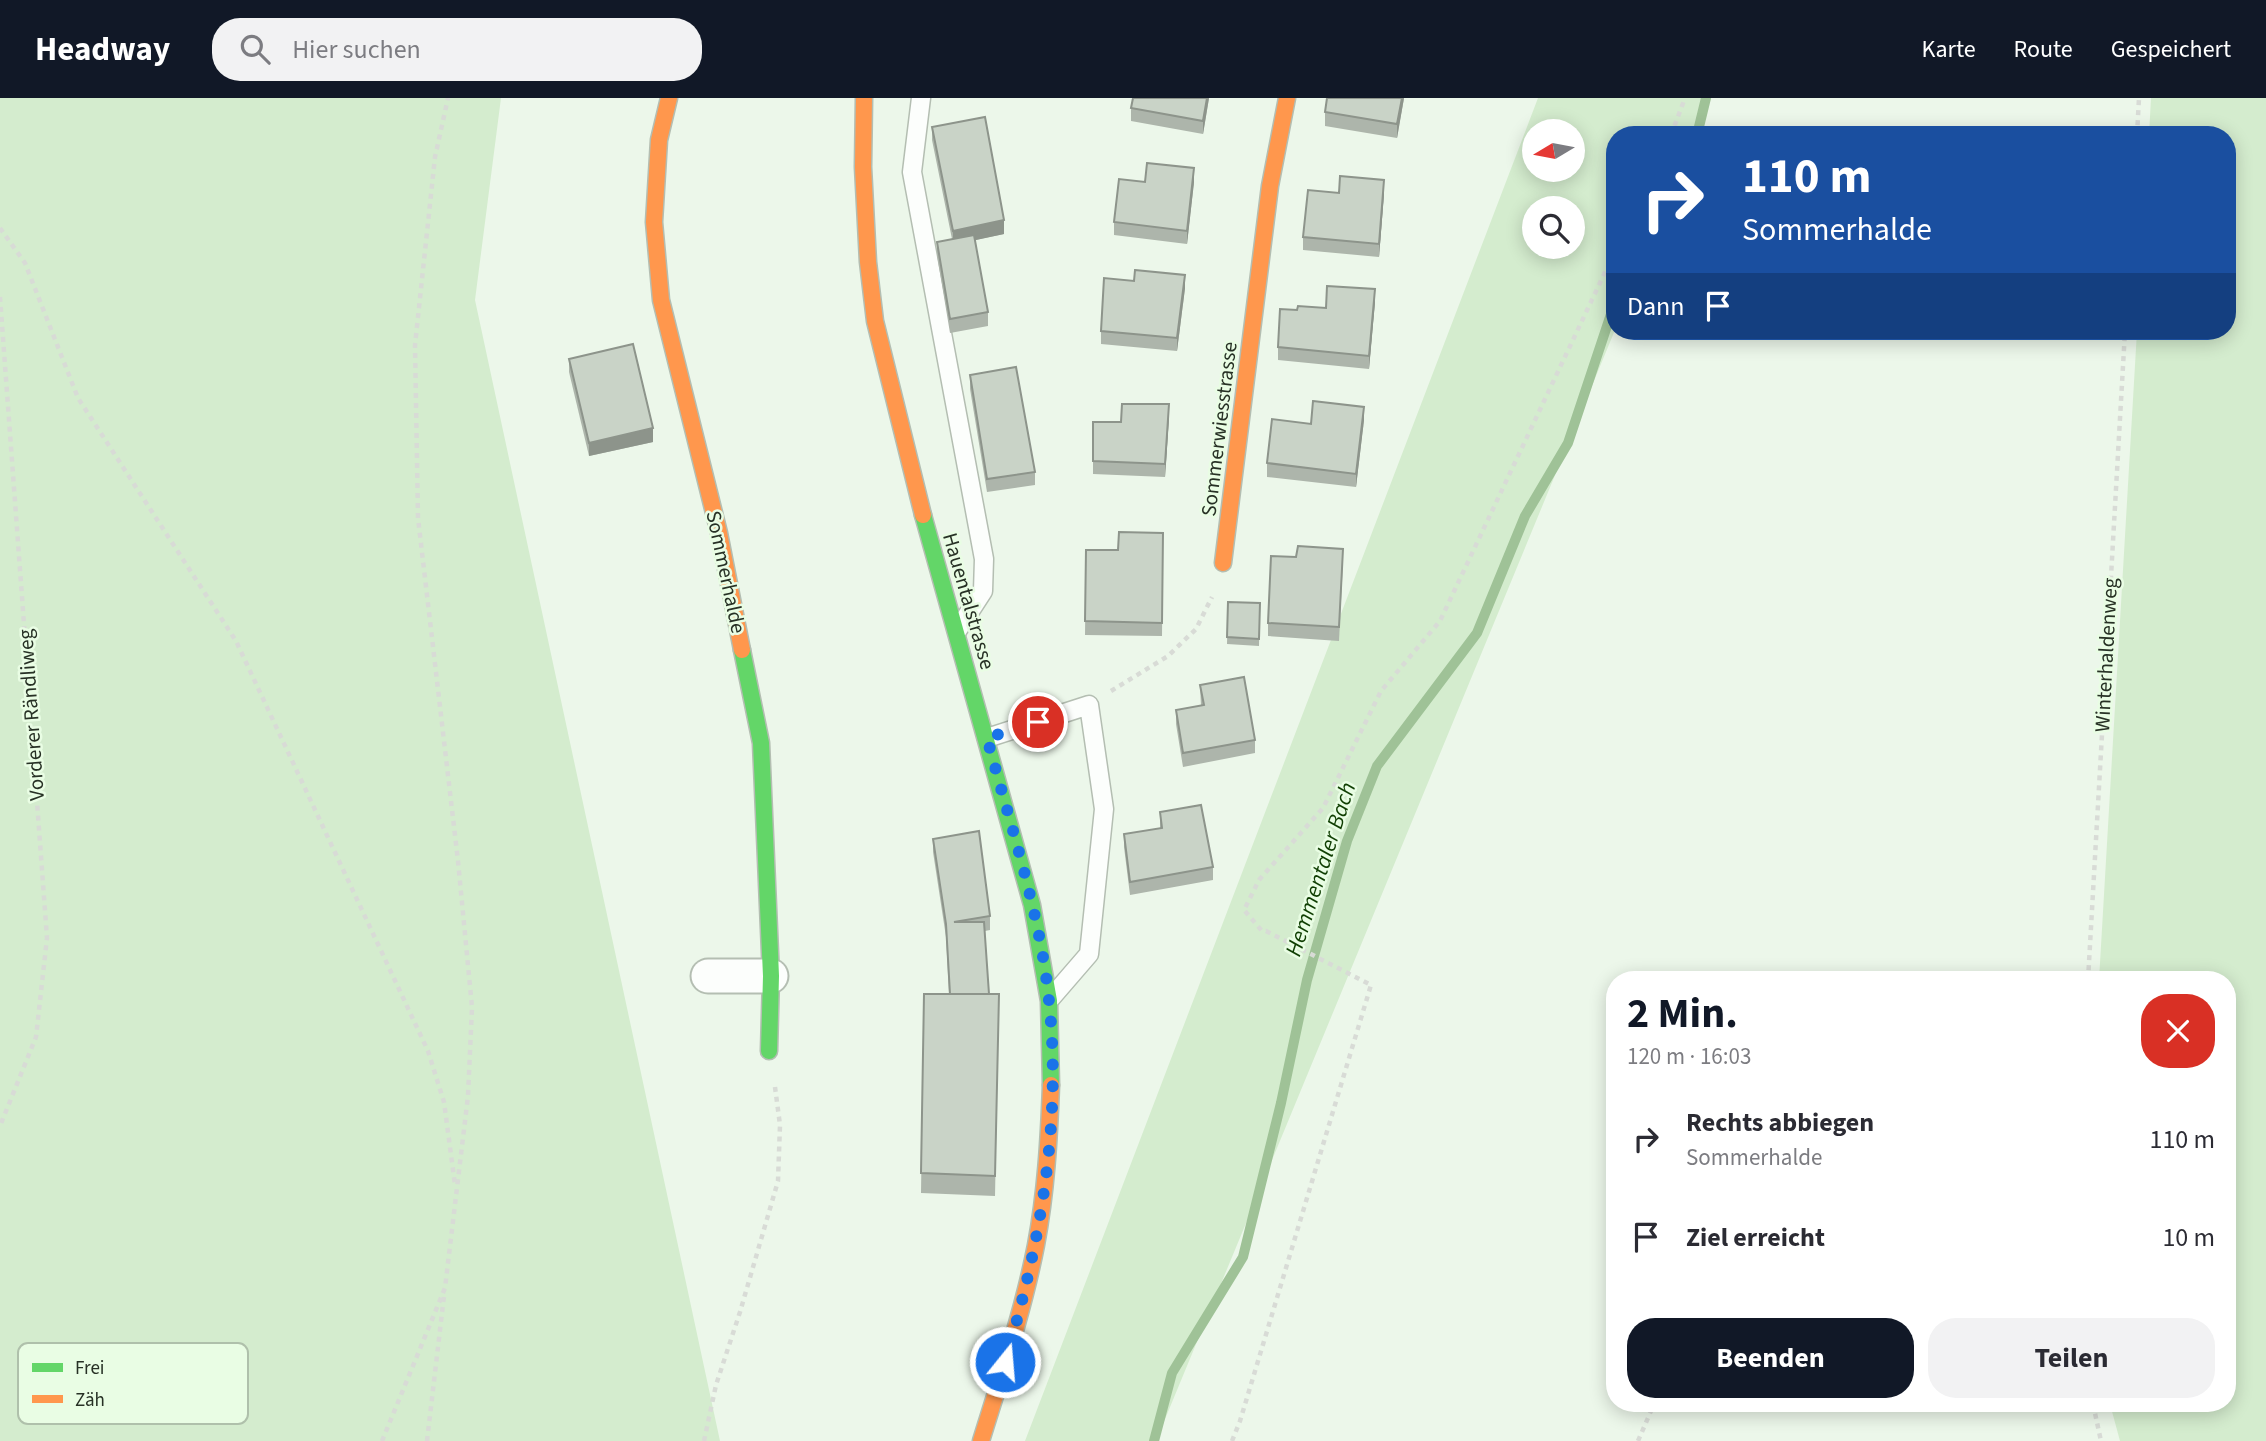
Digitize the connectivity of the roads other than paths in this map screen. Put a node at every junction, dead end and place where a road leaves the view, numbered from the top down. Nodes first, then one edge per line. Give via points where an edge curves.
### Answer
1 (669, 98) edge
2 (864, 98) edge
3 (921, 98) edge
4 (1287, 98) edge
5 (1223, 563) road end
6 (957, 631) junction
7 (987, 738) junction
8 (708, 976) dead end
9 (771, 976) junction
10 (1049, 1001) junction
11 (769, 1051) road end
12 (981, 1441) edge

1 - 9 street, Sommerhalde via 659,140 654,222 661,300 719,533 761,743
2 - 6 street, Hauentalstrasse via 863,167 875,321 914,485
3 - 6 lane via 912,172 984,559 983,591
4 - 5 street, Sommerwiesstrasse via 1270,186
6 - 7 street, Hauentalstrasse
7 - 10 street, Hauentalstrasse via 1032,905
7 - 10 lane via 1088,705 1104,809 1088,954
8 - 9 street
9 - 11 street, Sommerhalde
10 - 12 street, Hauentalstrasse via 1052,1071 1047,1175 1021,1309

